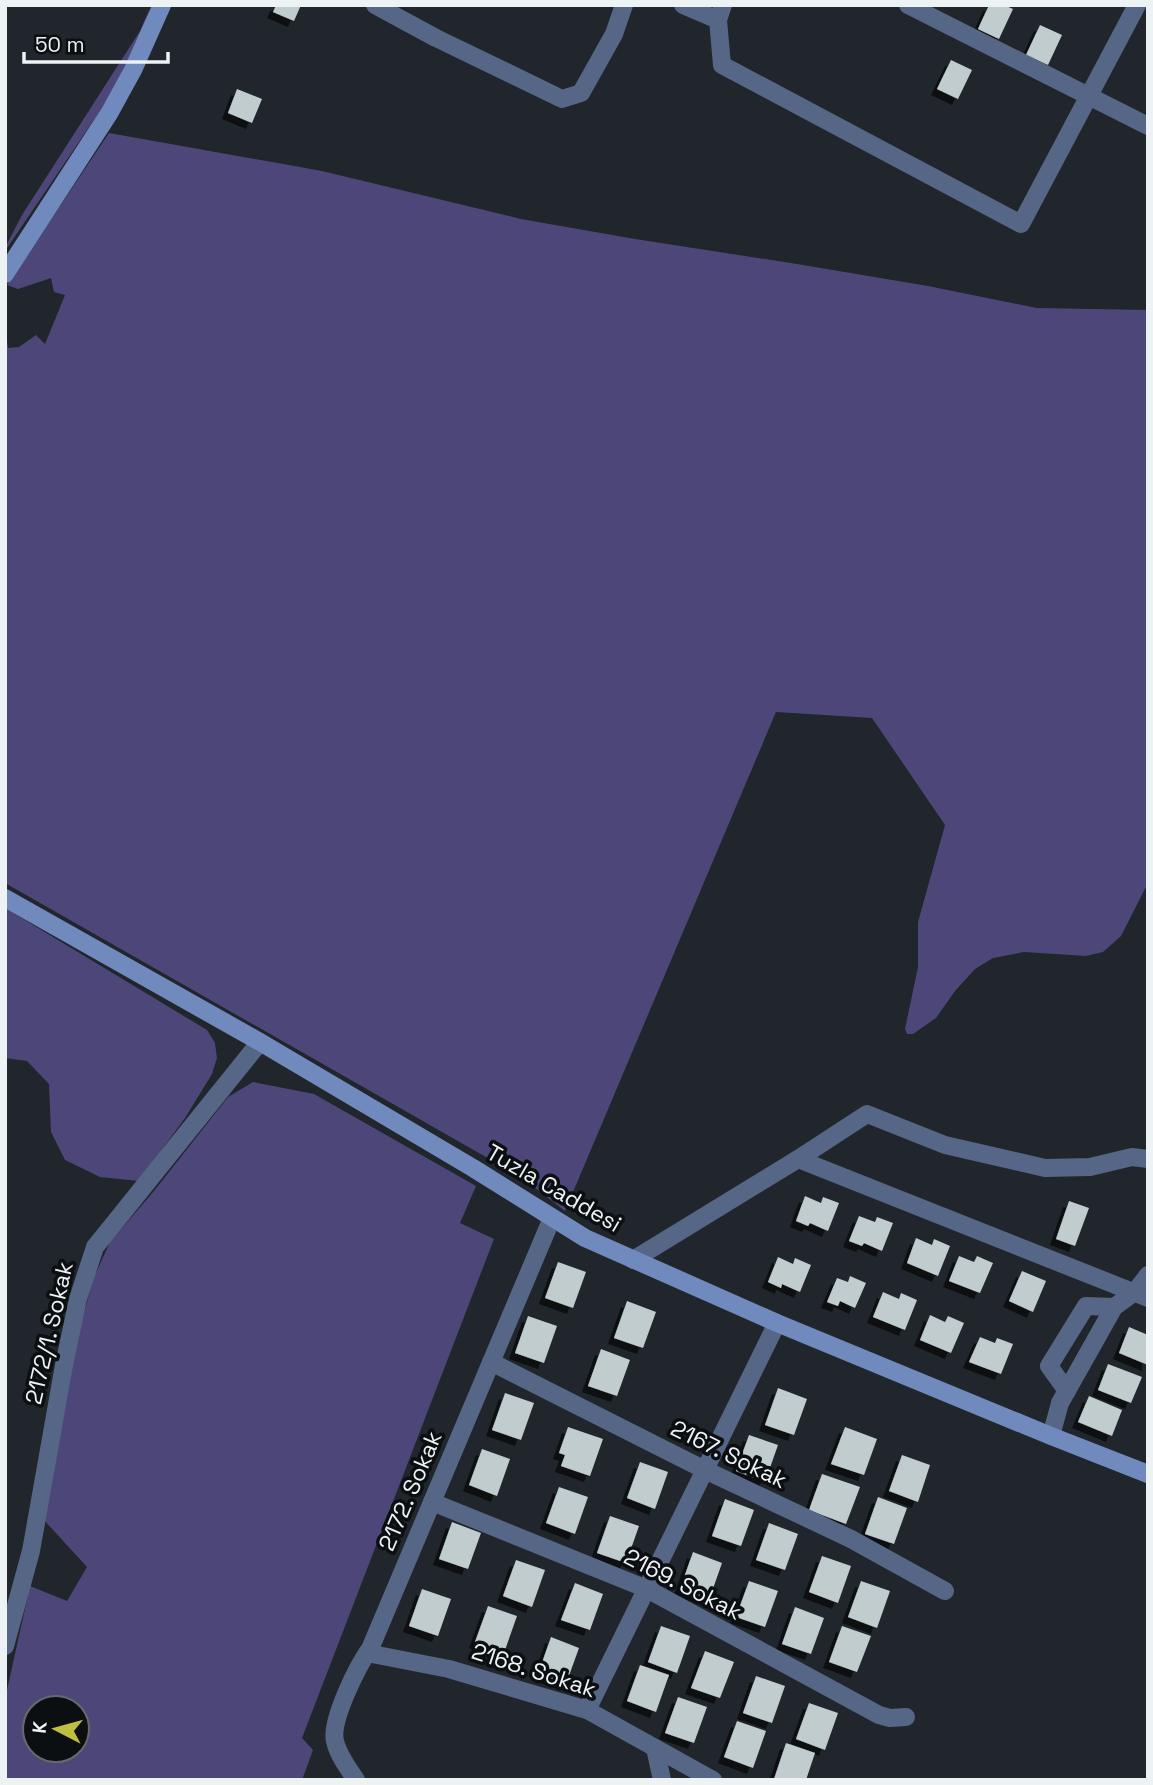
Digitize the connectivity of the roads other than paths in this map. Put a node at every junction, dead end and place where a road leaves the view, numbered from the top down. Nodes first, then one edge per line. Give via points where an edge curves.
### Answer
1 (162, 5) edge
2 (375, 5) edge
3 (624, 5) edge
4 (683, 5) edge
5 (908, 5) edge
6 (1137, 5) edge
7 (720, 12) edge
8 (1089, 96) junction
9 (1148, 126) edge
10 (5, 274) edge
11 (5, 898) edge
12 (260, 1042) junction
13 (797, 1159) junction
14 (1148, 1159) edge
15 (552, 1218) junction
16 (633, 1260) junction
17 (1148, 1275) edge
18 (1141, 1295) edge
19 (1114, 1307) junction
20 (777, 1322) junction
21 (491, 1362) junction
22 (1067, 1391) junction
23 (1051, 1436) junction
24 (705, 1470) junction
25 (1148, 1474) edge
26 (432, 1502) junction
27 (647, 1588) junction
28 (945, 1591) dead end
29 (5, 1646) edge
30 (367, 1653) junction
31 (587, 1710) junction
32 (906, 1717) dead end
33 (655, 1748) junction
34 (356, 1780) edge
35 (662, 1780) edge
36 (713, 1780) edge

1 - 10 main road via 110,113
2 - 3 street via 562,99 581,93 614,34
4 - 7 street
5 - 8 street
6 - 8 street
7 - 8 street via 722,65 1021,224
8 - 9 street
11 - 12 main road, Tuzla Caddesi
12 - 15 main road, Tuzla Caddesi
12 - 29 street, 2172/1. Sokak via 95,1247 78,1299 31,1551
13 - 14 street via 867,1114 945,1145 1045,1168
13 - 16 street
13 - 18 street
15 - 16 main road, Tuzla Caddesi
15 - 21 street, 2172. Sokak
16 - 20 main road, Tuzla Caddesi
17 - 18 street
18 - 19 street
19 - 22 street
19 - 22 street via 1086,1306 1049,1366
20 - 23 main road, Tuzla Caddesi
20 - 24 street
21 - 24 street, 2167. Sokak
21 - 26 street, 2172. Sokak
22 - 23 street
23 - 25 main road, Tuzla Caddesi
24 - 27 street
24 - 28 street, 2167. Sokak via 851,1539
26 - 27 street, 2169. Sokak
26 - 30 street, 2172. Sokak
27 - 31 street
27 - 32 street, 2169. Sokak via 872,1712
30 - 31 street, 2168. Sokak via 449,1669
30 - 34 street, 2172. Sokak via 335,1726 334,1739
31 - 33 street, 2168. Sokak
33 - 35 street
33 - 36 street, 2168. Sokak

